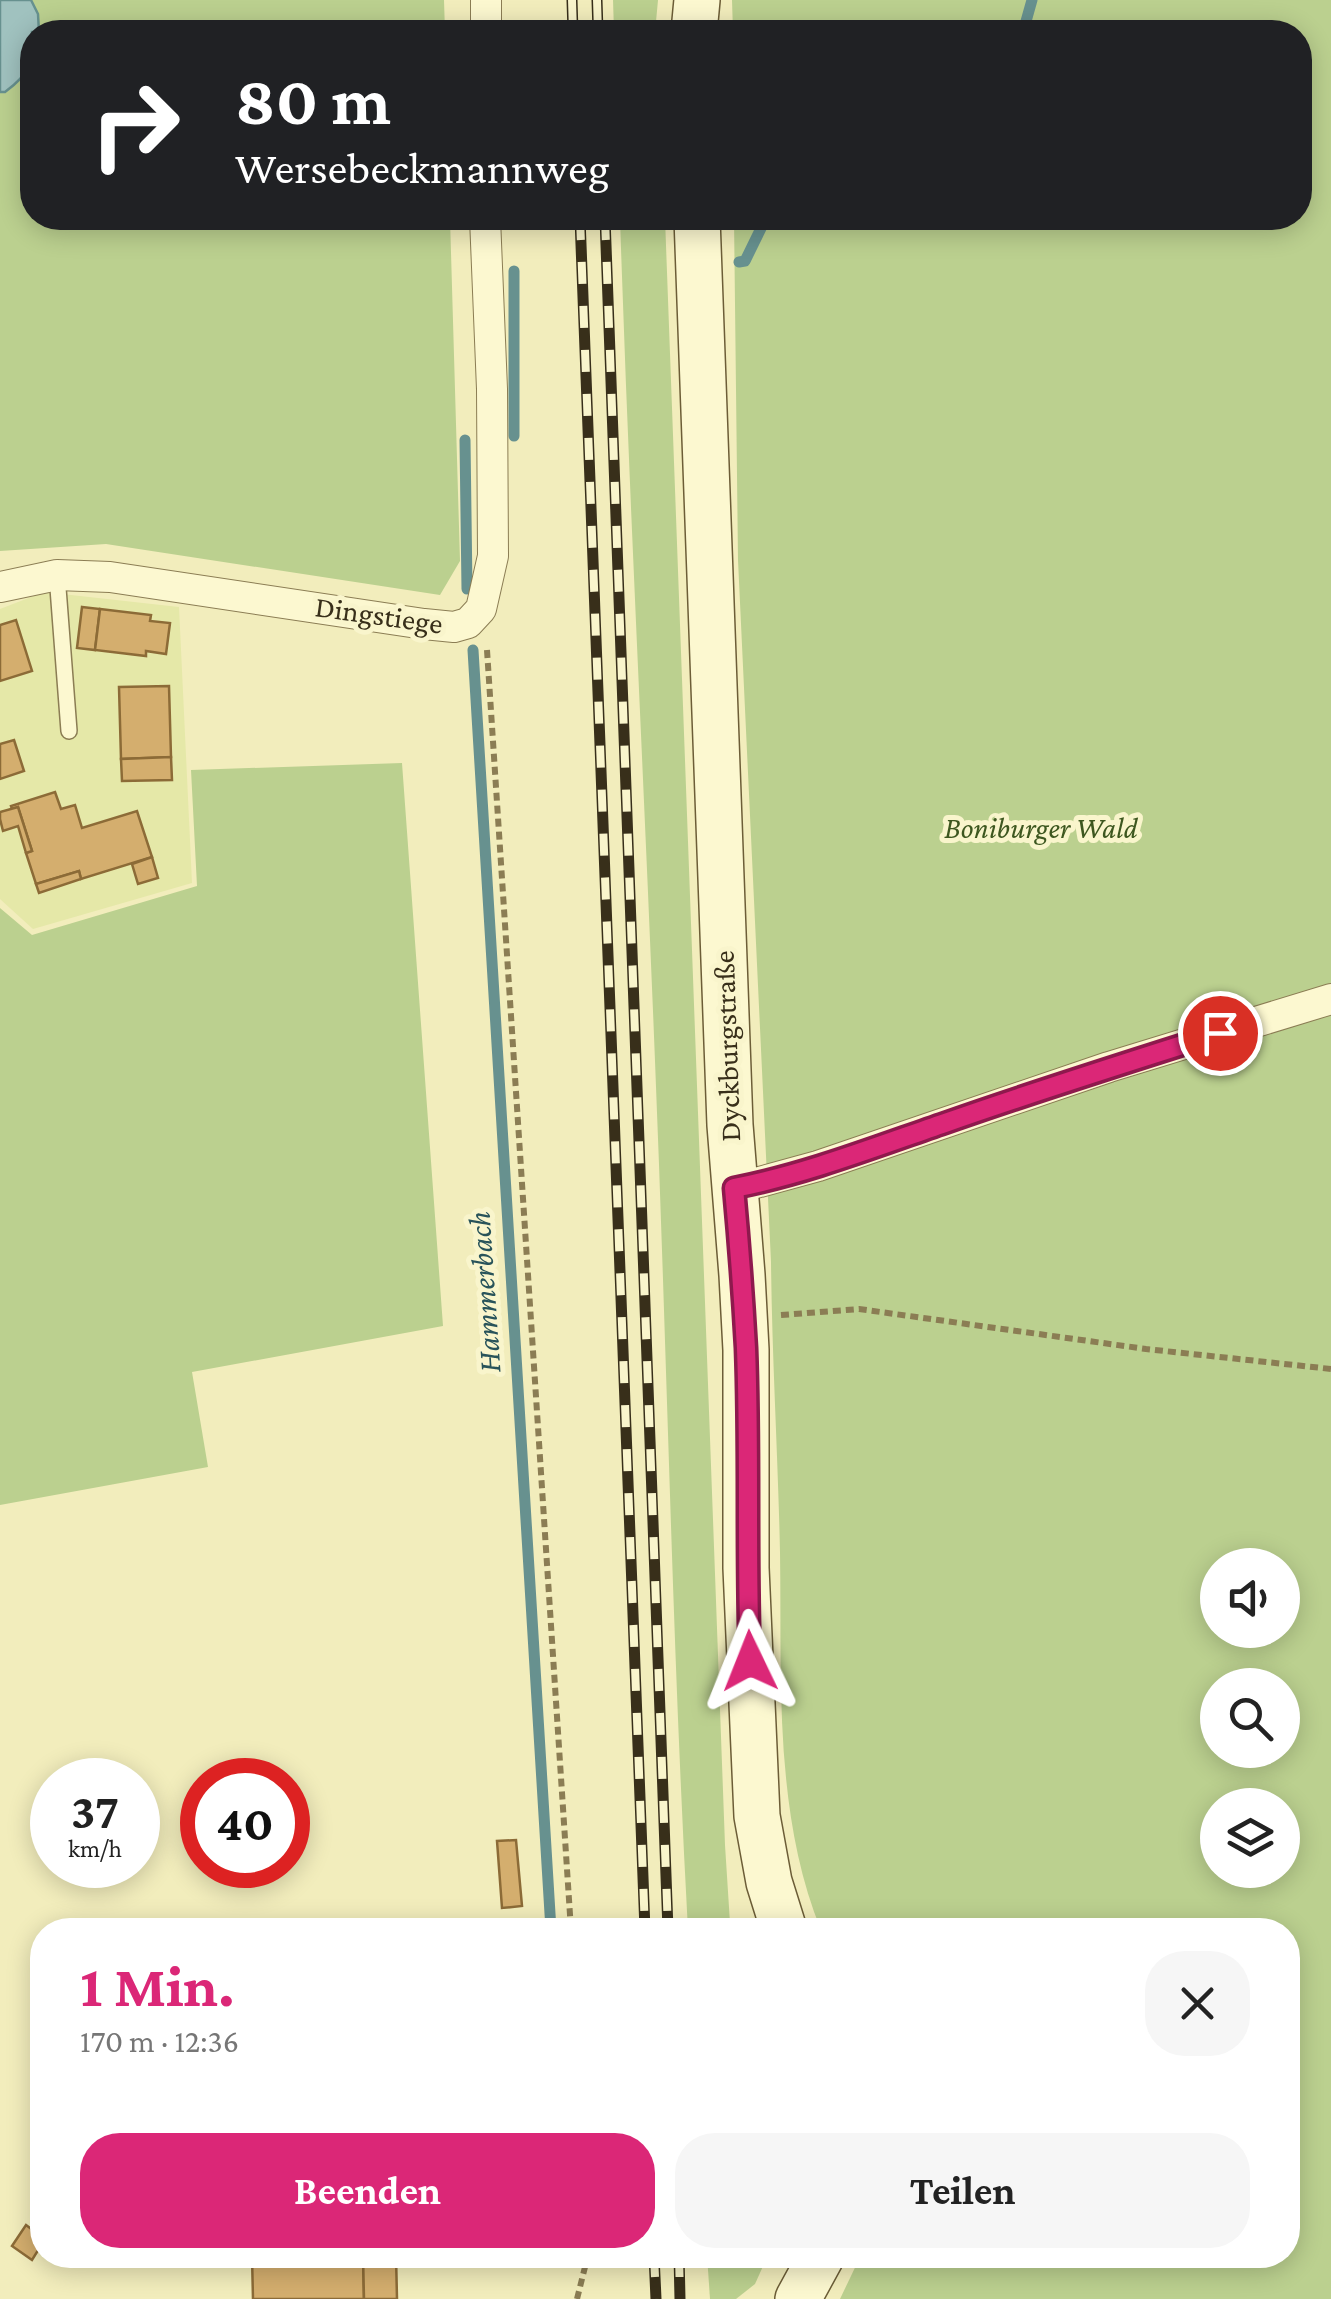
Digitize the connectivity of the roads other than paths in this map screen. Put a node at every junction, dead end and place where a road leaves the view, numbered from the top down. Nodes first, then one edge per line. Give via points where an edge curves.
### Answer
1 (485, 230) edge
2 (697, 230) edge
3 (56, 575) junction
4 (0, 587) edge
5 (69, 731) dead end
6 (1331, 999) edge
7 (734, 1188) junction
8 (780, 1918) edge
9 (815, 2268) edge
10 (798, 2299) edge

1 - 3 street, Dingstiege via 493,556 481,609 468,623 454,627 110,577
2 - 7 street, Dyckburgstraße
3 - 4 street, Dingstiege
3 - 5 lane
6 - 7 street
7 - 8 street, Dyckburgstraße via 746,1350 754,1780 761,1848
9 - 10 street

